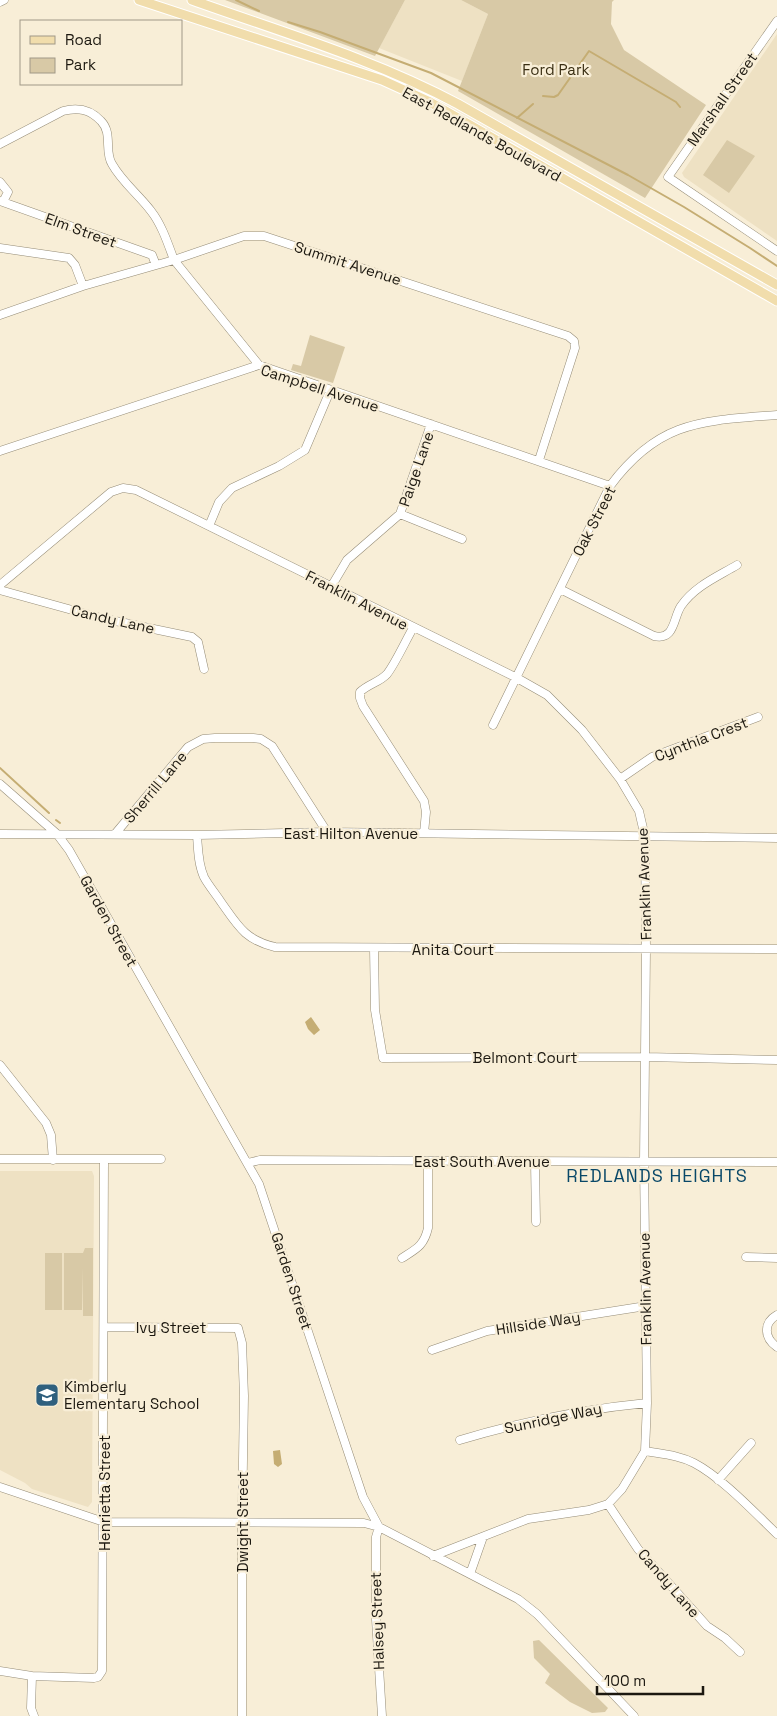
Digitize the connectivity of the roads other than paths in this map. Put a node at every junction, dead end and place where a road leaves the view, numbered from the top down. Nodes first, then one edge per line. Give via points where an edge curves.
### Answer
1 (4, 0) edge
2 (139, 0) edge
3 (192, 0) edge
4 (0, 2) edge
5 (777, 21) edge
6 (0, 144) edge
7 (0, 182) edge
8 (1, 202) edge
9 (0, 248) edge
10 (777, 252) edge
11 (174, 260) junction
12 (156, 265) junction
13 (777, 285) edge
14 (83, 286) junction
15 (777, 301) edge
16 (0, 315) edge
17 (259, 365) junction
18 (330, 391) junction
19 (777, 415) edge
20 (432, 424) junction
21 (0, 451) edge
22 (539, 460) junction
23 (610, 486) junction
24 (400, 514) junction
25 (209, 526) junction
26 (462, 539) dead end
27 (737, 565) dead end
28 (0, 585) edge
29 (331, 587) junction
30 (560, 589) junction
31 (0, 590) edge
32 (413, 628) junction
33 (204, 669) dead end
34 (517, 678) junction
35 (758, 718) dead end
36 (493, 725) dead end
37 (620, 779) junction
38 (0, 784) edge
39 (327, 832) junction
40 (424, 833) junction
41 (0, 834) edge
42 (57, 834) junction
43 (115, 834) junction
44 (197, 835) junction
45 (645, 837) junction
46 (777, 838) edge
47 (374, 948) junction
48 (646, 949) junction
49 (777, 949) edge
50 (646, 1057) junction
51 (777, 1060) edge
52 (0, 1065) edge
53 (0, 1159) edge
54 (161, 1159) dead end
55 (53, 1160) junction
56 (104, 1160) junction
57 (428, 1161) junction
58 (535, 1162) junction
59 (644, 1162) junction
60 (777, 1162) edge
61 (248, 1163) junction
62 (536, 1222) dead end
63 (746, 1257) dead end
64 (402, 1258) dead end
65 (777, 1258) edge
66 (646, 1306) junction
67 (777, 1315) edge
68 (104, 1327) junction
69 (238, 1328) joint
70 (777, 1347) edge
71 (432, 1350) dead end
72 (647, 1403) junction
73 (460, 1440) dead end
74 (751, 1442) dead end
75 (646, 1451) junction
76 (718, 1480) junction
77 (0, 1487) edge
78 (608, 1504) junction
79 (104, 1522) junction
80 (242, 1523) junction
81 (379, 1526) junction
82 (777, 1534) edge
83 (483, 1537) junction
84 (433, 1556) junction
85 (470, 1574) junction
86 (740, 1652) dead end
87 (0, 1671) edge
88 (32, 1676) junction
89 (34, 1716) edge
90 (242, 1716) edge
91 (382, 1716) edge
92 (634, 1716) edge

1 - 4 street
2 - 15 main road, East Redlands Boulevard via 382,80 428,101
3 - 13 main road, East Redlands Boulevard via 379,66 423,85
5 - 10 street, Marshall Street via 668,177
6 - 11 street via 63,111 84,109 95,115 103,123 108,136 110,162 152,212
7 - 8 street via 8,192
8 - 12 street, Elm Street via 152,256
9 - 14 street via 69,258
11 - 12 street, Summit Avenue
11 - 17 street
11 - 22 street, Summit Avenue via 244,236 264,236 568,336 574,341 575,348
12 - 14 street, Summit Avenue
14 - 16 street, Summit Avenue
17 - 18 street, Campbell Avenue
17 - 21 street, Campbell Avenue
18 - 20 street, Campbell Avenue
18 - 25 street via 305,450 232,488 219,502
19 - 23 street, Oak Street via 707,421 685,427 662,437 632,459
20 - 22 street, Campbell Avenue
20 - 24 street, Paige Lane
22 - 23 street, Campbell Avenue
23 - 30 street, Oak Street
24 - 26 street, Paige Lane
24 - 29 street, Paige Lane via 347,560
25 - 28 street, Franklin Avenue via 136,490 123,488 111,492
25 - 29 street, Franklin Avenue
27 - 30 street via 695,590 680,607 671,631 661,638
29 - 32 street, Franklin Avenue
30 - 34 street, Oak Street
31 - 33 street, Candy Lane via 101,618 192,637 198,642
32 - 34 street, Franklin Avenue
32 - 40 street via 387,674 364,688 360,698 424,801
34 - 36 street, Oak Street
34 - 37 street, Franklin Avenue via 547,695 582,730
35 - 37 street, Cynthia Crest via 652,757
37 - 45 street, Franklin Avenue via 639,811
38 - 42 street, Garden Street
39 - 40 street, East Hilton Avenue
39 - 43 street, Sherrill Lane via 272,746 261,739 215,738 203,739 188,747
39 - 44 street, East Hilton Avenue
40 - 45 street, East Hilton Avenue
41 - 42 street, East Hilton Avenue
42 - 43 street, East Hilton Avenue
42 - 61 street, Garden Street
43 - 44 street, East Hilton Avenue
44 - 47 street, Anita Court via 204,876 248,937 275,947
45 - 46 street, East Hilton Avenue
45 - 48 street, Franklin Avenue
47 - 48 street, Anita Court
47 - 50 street, Belmont Court via 375,1010 383,1058
48 - 49 street, Anita Court
48 - 50 street, Franklin Avenue
50 - 51 street, Belmont Court
50 - 59 street, Franklin Avenue
52 - 55 street via 46,1123 51,1135
53 - 55 street
54 - 56 street
55 - 56 street
56 - 68 street, Henrietta Street
57 - 58 street, East South Avenue
57 - 61 street, East South Avenue via 260,1160
57 - 64 street via 426,1238
58 - 59 street, East South Avenue
58 - 62 street
59 - 60 street, East South Avenue
59 - 66 street, Franklin Avenue
61 - 81 street, Garden Street via 264,1195 363,1498
63 - 65 street
66 - 71 street, Hillside Way via 487,1331
66 - 72 street, Franklin Avenue
67 - 70 street via 768,1323 766,1333
68 - 69 street, Ivy Street
68 - 79 street, Henrietta Street
69 - 80 street, Dwight Street via 242,1343 244,1396
72 - 73 street, Sunridge Way via 532,1420
72 - 75 street, Franklin Avenue
74 - 76 street
75 - 76 street via 695,1463
75 - 78 street via 622,1489
76 - 82 street
77 - 79 street
78 - 83 street via 528,1519
78 - 86 street, Candy Lane via 638,1549 707,1626
79 - 80 street
79 - 88 street, Henrietta Street via 101,1675 94,1678
80 - 81 street via 364,1523
80 - 90 street, Dwight Street
81 - 84 street
81 - 91 street, Halsey Street via 376,1537 376,1619
83 - 84 street
83 - 85 street
84 - 85 street
85 - 92 street via 518,1599 537,1614
87 - 88 street
88 - 89 street via 31,1708

